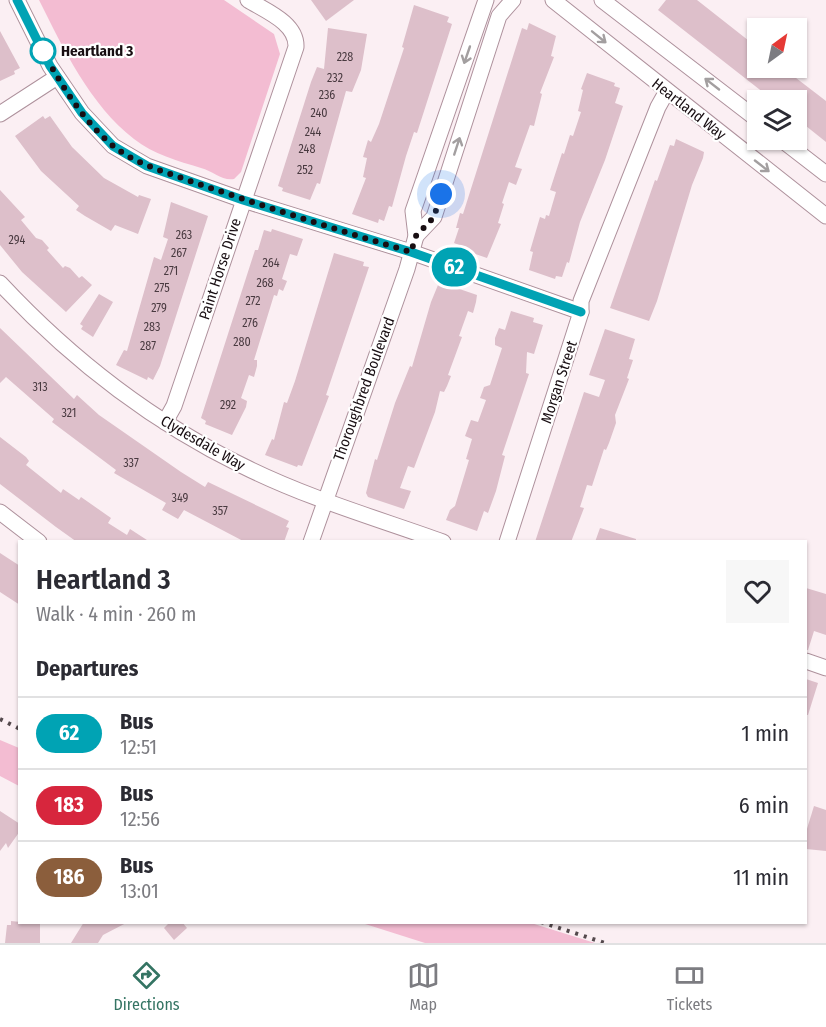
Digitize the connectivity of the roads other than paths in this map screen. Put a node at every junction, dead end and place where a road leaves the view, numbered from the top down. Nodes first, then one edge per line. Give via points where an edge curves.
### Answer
1 (17, 0) edge
2 (248, 0) edge
3 (486, 0) edge
4 (513, 0) edge
5 (554, 0) edge
6 (602, 0) edge
7 (57, 77) junction
8 (667, 91) junction
9 (747, 112) edge
10 (0, 114) edge
11 (795, 150) edge
12 (826, 174) edge
13 (243, 200) junction
14 (826, 216) edge
15 (416, 236) junction
16 (411, 252) junction
17 (3, 292) edge
18 (581, 312) junction
19 (165, 422) junction
20 (325, 501) junction
21 (0, 512) edge
22 (36, 540) edge
23 (311, 540) edge
24 (438, 540) edge
25 (508, 540) edge
26 (807, 661) edge
27 (826, 668) edge

1 - 7 street
2 - 13 street, Paint Horse Drive via 288,25 296,39
3 -> 15 street, Thoroughbred Boulevard via 413,211
15 -> 4 street, Thoroughbred Boulevard via 434,217 499,16
5 -> 8 street, Heartland Way
9 -> 6 street
7 - 10 street
7 - 13 street via 82,113 113,146 147,166
8 -> 14 street, Heartland Way
8 - 18 street, Morgan Street via 581,301
11 - 12 street
13 - 16 street
13 - 19 street, Paint Horse Drive
15 - 16 street, Thoroughbred Boulevard
16 - 18 street
16 - 20 street, Thoroughbred Boulevard
17 - 19 street, Clydesdale Way via 80,360
18 - 25 street, Morgan Street
19 - 20 street, Clydesdale Way via 243,467
20 - 23 street, Thoroughbred Boulevard
20 - 24 street, Clydesdale Way
21 - 22 street
26 - 27 street

